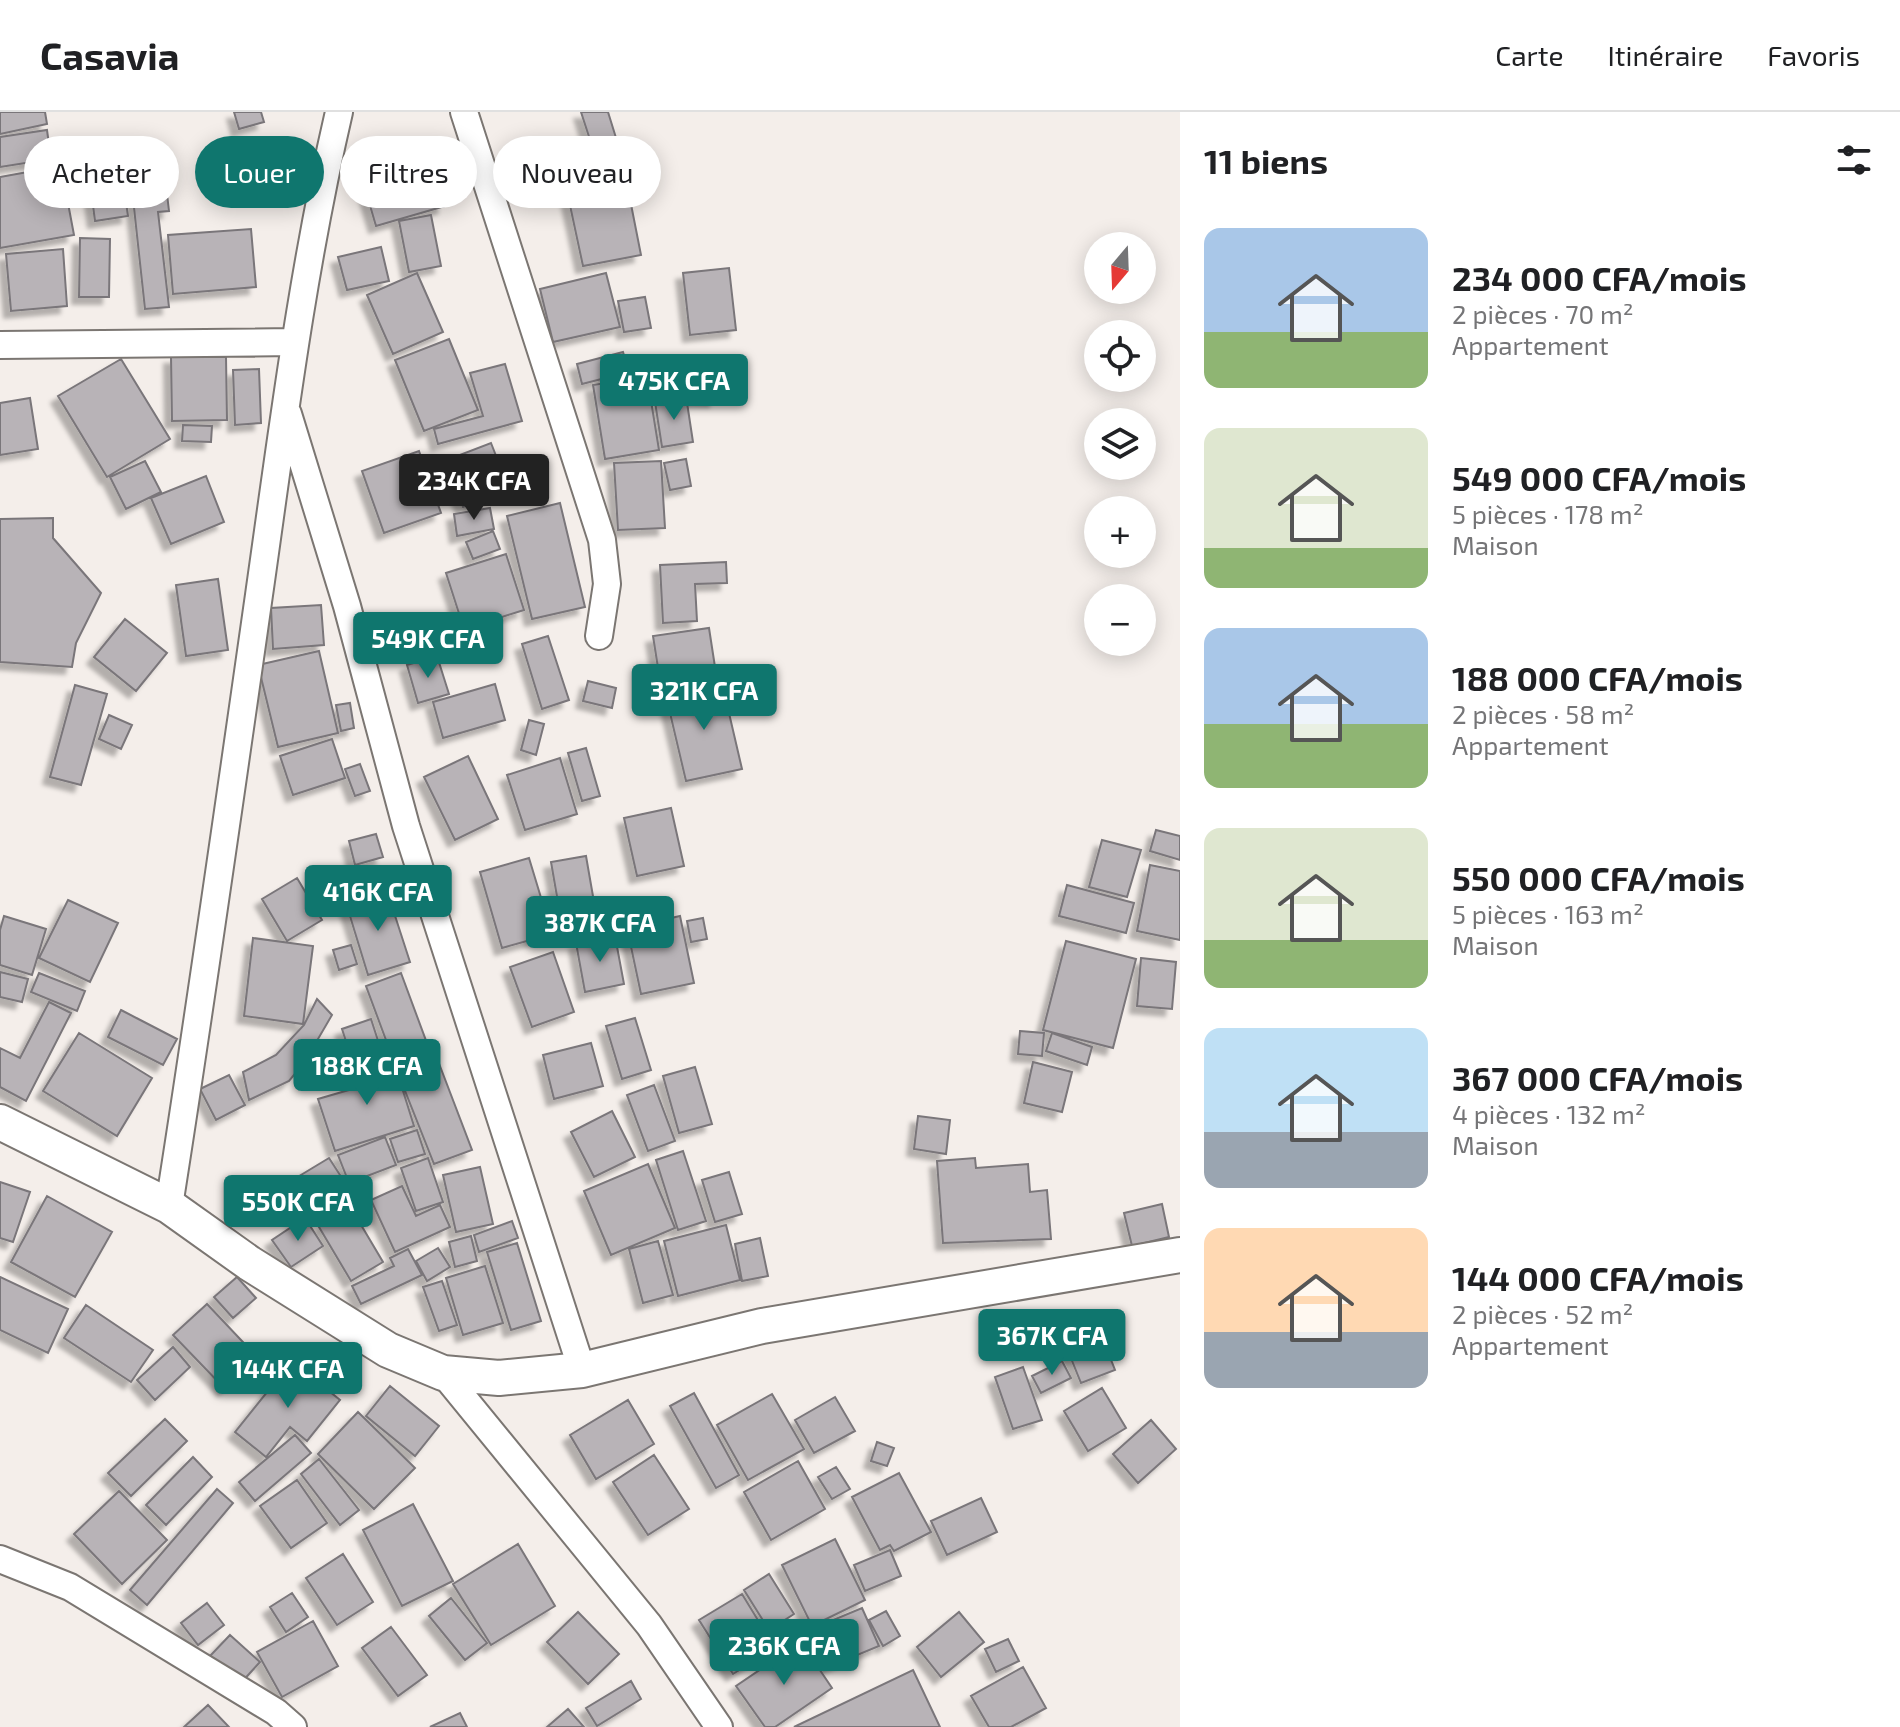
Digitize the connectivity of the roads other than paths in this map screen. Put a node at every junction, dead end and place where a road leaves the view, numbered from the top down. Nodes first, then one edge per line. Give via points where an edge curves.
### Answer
1 (339, 112) edge
2 (464, 112) edge
3 (295, 342) junction
4 (0, 345) edge
5 (286, 407) junction
6 (599, 636) dead end
7 (0, 1122) edge
8 (169, 1206) junction
9 (1180, 1255) edge
10 (582, 1370) junction
11 (443, 1373) junction
12 (0, 1559) edge
13 (293, 1727) edge
14 (719, 1727) edge

1 - 3 street via 316,210
2 - 6 street via 602,540 607,584
3 - 4 street
3 - 5 street
5 - 8 street
5 - 10 street via 406,826
7 - 8 street
8 - 11 street via 388,1350
9 - 10 street via 762,1326
10 - 11 street via 499,1378
11 - 14 street via 649,1625
12 - 13 street via 70,1587

